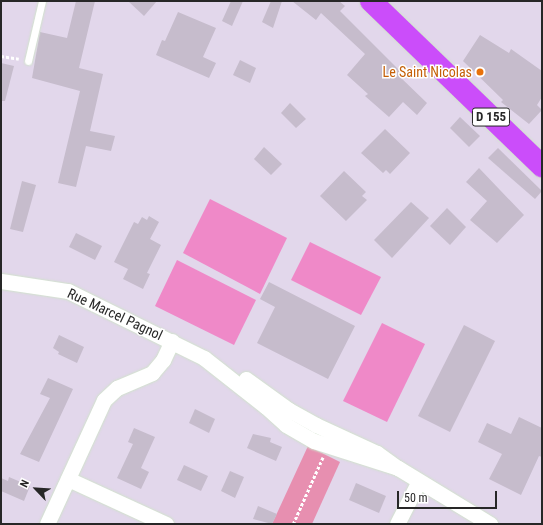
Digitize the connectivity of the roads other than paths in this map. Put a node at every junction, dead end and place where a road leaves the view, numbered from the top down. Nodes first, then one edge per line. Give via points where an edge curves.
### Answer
1 (42, 1) edge
2 (371, 1) edge
3 (28, 61) road end
4 (542, 166) edge
5 (1, 281) edge
6 (172, 341) junction
7 (221, 370) junction
8 (398, 468) junction
9 (68, 479) junction
10 (419, 481) junction
11 (47, 524) edge
12 (166, 524) edge
13 (397, 524) edge
14 (490, 524) edge

1 - 3 lane
2 - 4 main road, D 155
5 - 6 street, Rue Marcel Pagnol via 63,289
6 - 7 street, Rue Marcel Pagnol
6 - 9 street via 163,360 152,373 117,388 104,400
7 - 8 street, Rue Marcel Pagnol via 239,374 289,410 377,453
7 - 8 street, Rue Marcel Pagnol via 286,425 328,446
8 - 10 street, Rue Marcel Pagnol
9 - 11 street
9 - 12 street
10 - 13 street
10 - 14 street, Rue Marcel Pagnol

